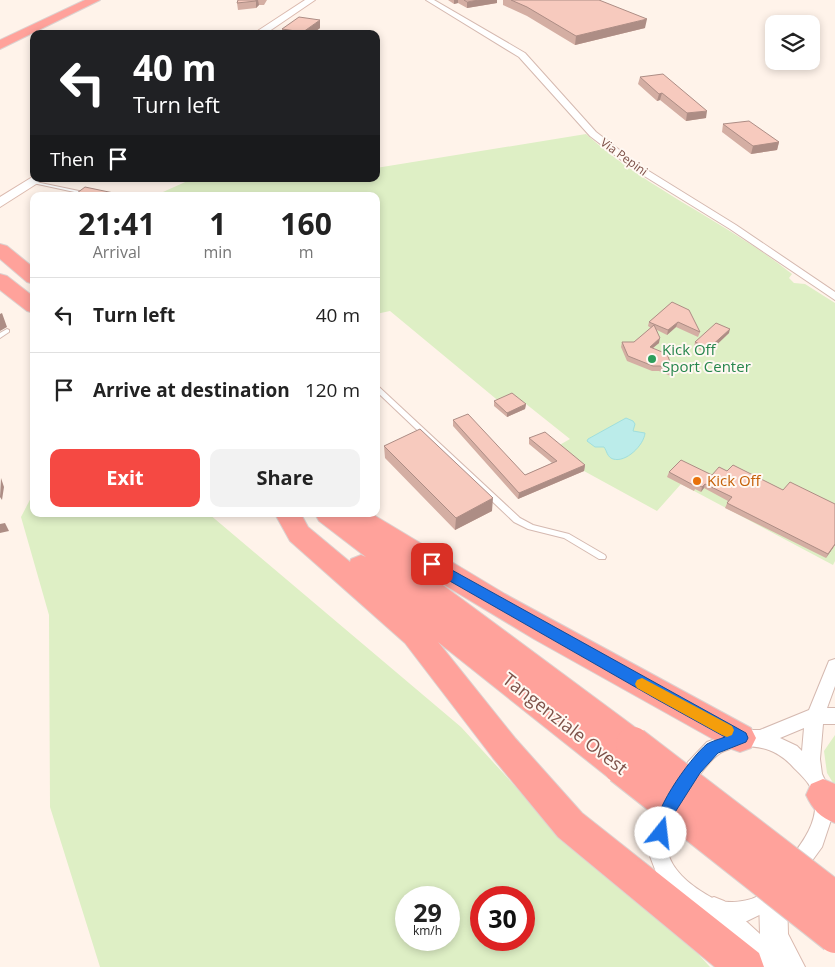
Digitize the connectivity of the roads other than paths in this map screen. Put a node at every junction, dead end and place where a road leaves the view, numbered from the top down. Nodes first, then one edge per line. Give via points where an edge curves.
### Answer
1 (311, 0) edge
2 (429, 0) edge
3 (97, 2) edge
4 (34, 30) edge
5 (43, 30) edge
6 (52, 30) edge
7 (264, 30) edge
8 (30, 32) edge
9 (30, 37) edge
10 (30, 41) edge
11 (0, 45) edge
12 (0, 52) edge
13 (0, 60) edge
14 (33, 182) edge
15 (44, 182) edge
16 (82, 192) edge
17 (0, 203) edge
18 (0, 250) edge
19 (0, 262) edge
20 (30, 275) edge
21 (0, 280) edge
22 (30, 285) edge
23 (0, 290) edge
24 (835, 297) edge
25 (30, 304) edge
26 (30, 314) edge
27 (7, 331) dead end
28 (0, 336) edge
29 (380, 391) edge
30 (290, 517) edge
31 (298, 517) edge
32 (332, 517) edge
33 (358, 517) edge
34 (602, 557) dead end
35 (835, 666) edge
36 (814, 716) junction
37 (835, 716) edge
38 (751, 738) junction
39 (627, 756) junction
40 (824, 792) edge
41 (773, 898) junction
42 (835, 899) edge
43 (714, 911) junction
44 (835, 936) edge
45 (745, 967) edge
46 (772, 967) edge
47 (791, 967) edge

1 - 7 street
2 - 24 street, Via Pepini via 522,55 593,134 636,167 733,226
3 - 4 highway
3 - 5 highway
3 - 6 highway
8 - 11 highway
9 - 12 highway
10 - 13 highway
14 - 17 street
15 - 16 lane
18 - 20 highway
19 - 22 highway
21 - 25 highway
23 - 26 highway
27 - 28 lane
29 - 34 lane via 517,520 566,536
30 - 45 highway via 299,534 415,636 570,825
31 - 39 highway, Tangenziale Ovest
32 - 39 highway, Tangenziale Ovest
33 - 38 highway via 415,555 662,696
35 - 36 street
36 - 37 street
36 - 38 street
36 - 40 street via 810,752
38 - 40 street via 791,752
38 - 43 street via 713,748 694,768 665,815 658,851 666,873 691,897
39 - 42 highway, Tangenziale Ovest, bridge
39 - 44 highway, Tangenziale Ovest, bridge
40 - 41 street via 823,817 815,840
41 - 43 street via 746,911
41 - 47 street via 774,937
43 - 46 street

